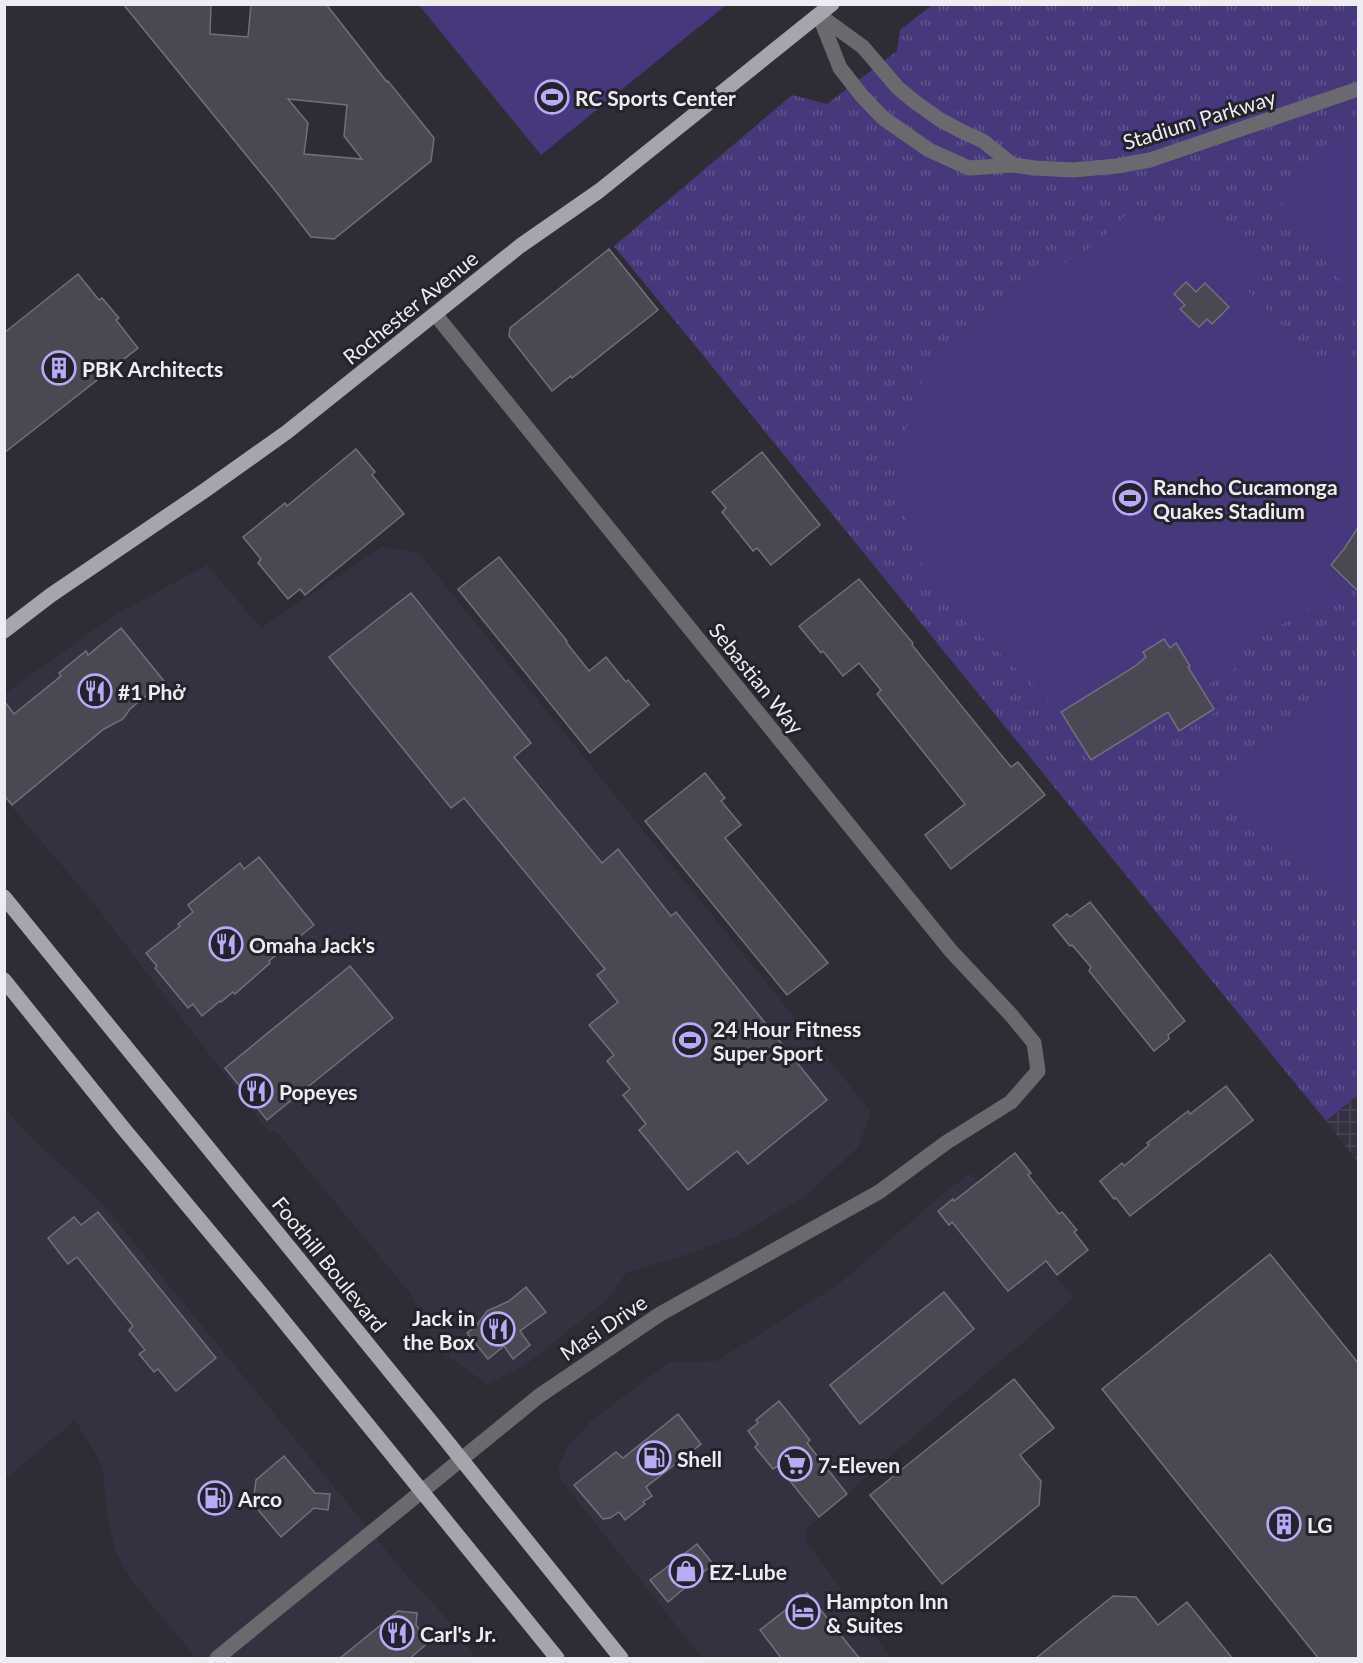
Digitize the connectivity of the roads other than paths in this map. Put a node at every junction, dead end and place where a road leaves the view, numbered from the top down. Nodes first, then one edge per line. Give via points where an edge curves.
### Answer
1 (832, 4) edge
2 (819, 15) junction
3 (1359, 89) edge
4 (1013, 165) junction
5 (435, 314) junction
6 (4, 631) edge
7 (4, 897) edge
8 (4, 980) edge
9 (1038, 1071) joint
10 (462, 1460) junction
11 (423, 1492) junction
12 (218, 1659) edge
13 (557, 1659) edge
14 (621, 1659) edge

1 - 2 main road, Rochester Avenue
2 - 4 street via 863,47 915,102 953,127 984,141
2 - 4 street, Stadium Parkway via 840,68 883,118 929,150 969,168
2 - 5 main road, Rochester Avenue
3 - 4 street, Stadium Parkway via 1150,160 1072,170
5 - 6 main road, Rochester Avenue via 287,432
5 - 9 street, Sebastian Way via 951,951 1034,1043
7 - 10 main road, Foothill Boulevard
8 - 11 main road
9 - 10 street, Masi Drive via 1011,1102 879,1192 660,1314 539,1396
10 - 11 street, Masi Drive
10 - 14 main road, Foothill Boulevard
11 - 12 street, Masi Drive
11 - 13 main road

